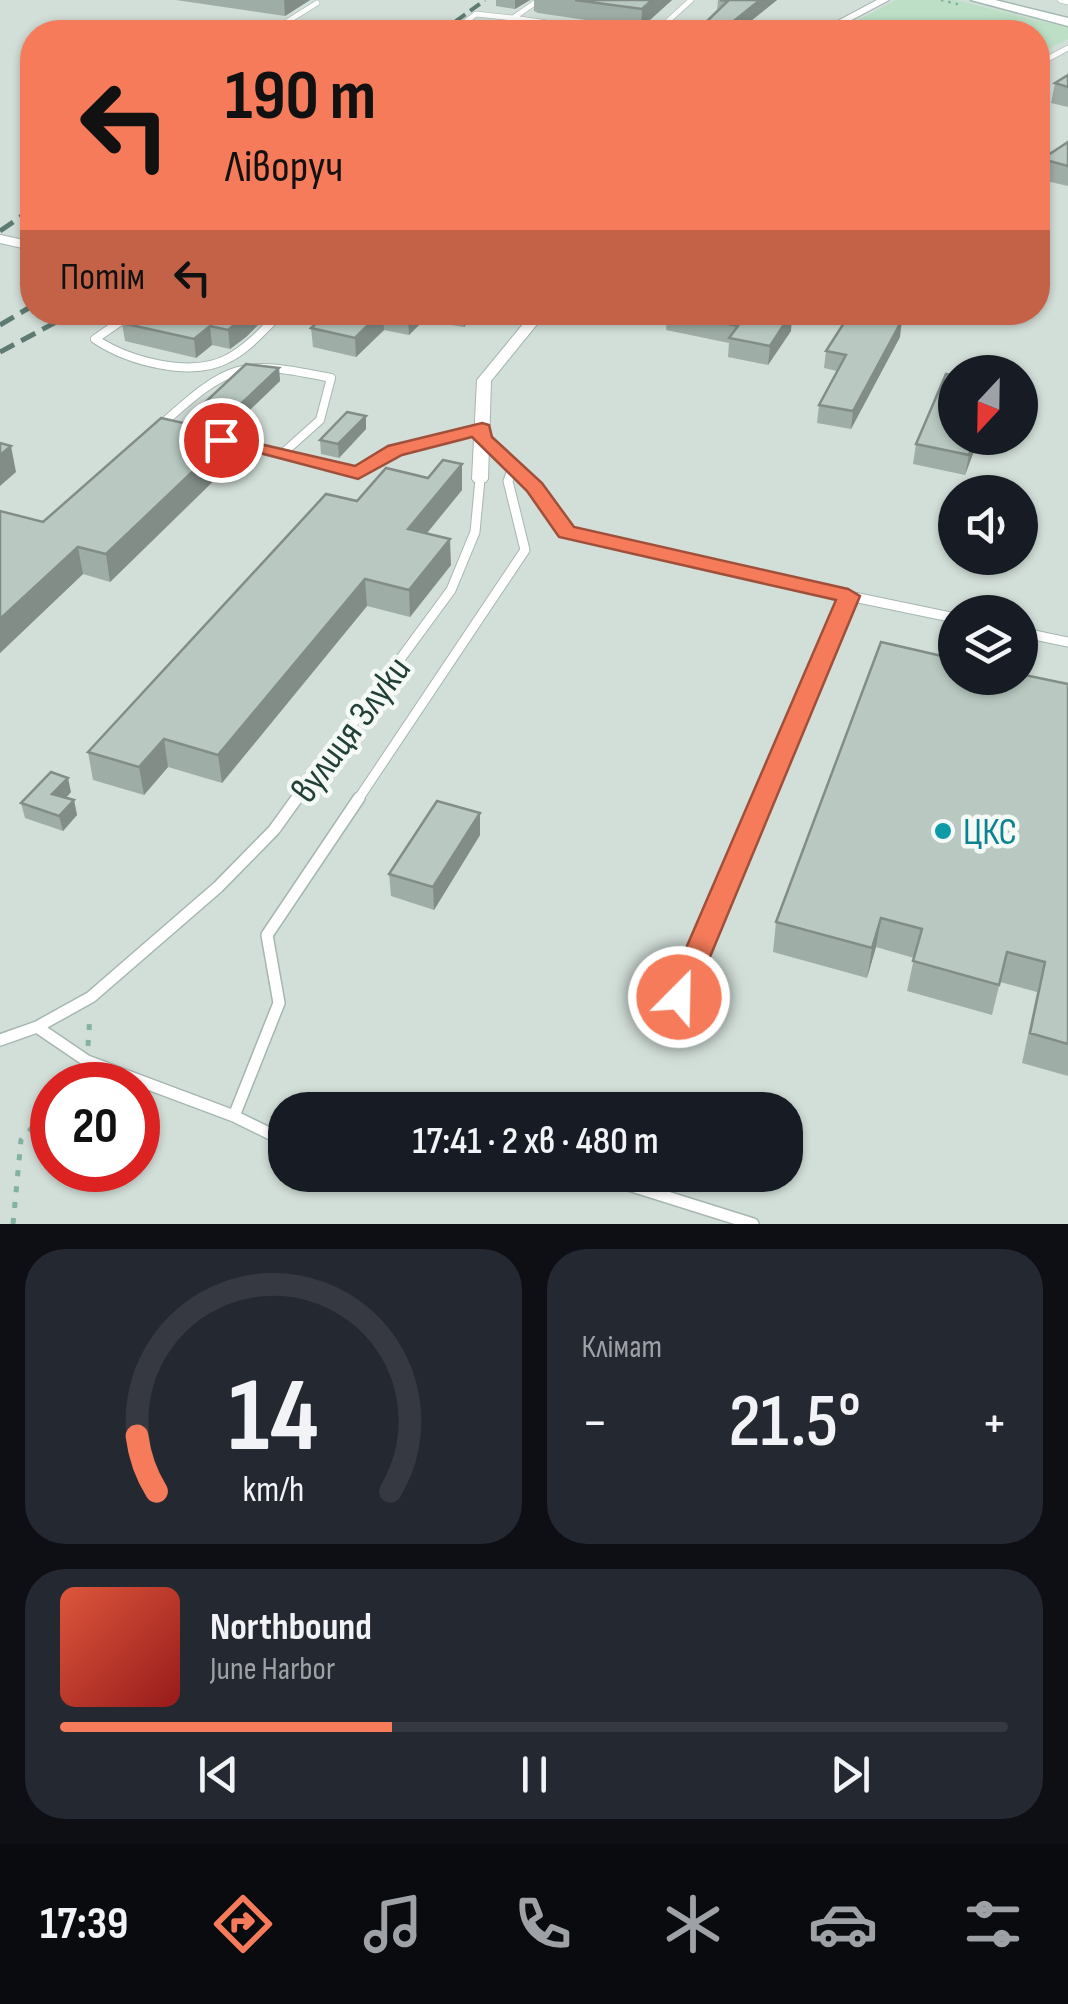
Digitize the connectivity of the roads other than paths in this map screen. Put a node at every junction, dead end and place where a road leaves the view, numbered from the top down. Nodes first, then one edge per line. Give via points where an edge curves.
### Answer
1 (540, 0) edge
2 (691, 0) edge
3 (884, 0) edge
4 (978, 0) edge
5 (1060, 0) edge
6 (318, 2) dead end
7 (1068, 2) edge
8 (512, 18) junction
9 (290, 20) edge
10 (468, 20) edge
11 (526, 20) edge
12 (669, 20) edge
13 (845, 20) edge
14 (1068, 22) edge
15 (115, 325) edge
16 (267, 325) edge
17 (530, 325) edge
18 (176, 430) edge
19 (482, 433) junction
20 (212, 438) edge
21 (282, 454) junction
22 (514, 466) junction
23 (480, 480) joint
24 (848, 596) junction
25 (938, 615) edge
26 (1038, 636) edge
27 (1068, 642) edge
28 (37, 1027) junction
29 (664, 1034) dead end
30 (0, 1040) edge
31 (234, 1116) junction
32 (268, 1133) edge
33 (651, 1192) edge
34 (753, 1224) edge

1 - 8 lane
2 - 12 lane
3 - 13 street
4 - 14 street
5 - 7 lane
6 - 9 lane
8 - 10 lane via 476,14
8 - 11 lane
15 - 16 lane via 95,339 106,348 188,368 224,362
17 - 19 street, вулиця Злуки via 484,380
18 - 21 lane via 159,426 218,373 260,363 331,378 320,420
19 - 21 lane via 395,451 358,473
19 - 22 lane
19 - 23 street, вулиця Злуки
20 - 21 lane
22 - 24 lane via 566,532
22 - 31 lane via 508,481 524,550 267,935 279,1003
23 - 28 lane, вулиця Злуки via 475,532 451,590 274,830 91,997
24 - 25 lane
24 - 29 lane
26 - 27 lane
28 - 30 lane, вулиця Злуки
28 - 31 lane via 87,1061
31 - 32 lane
33 - 34 lane

